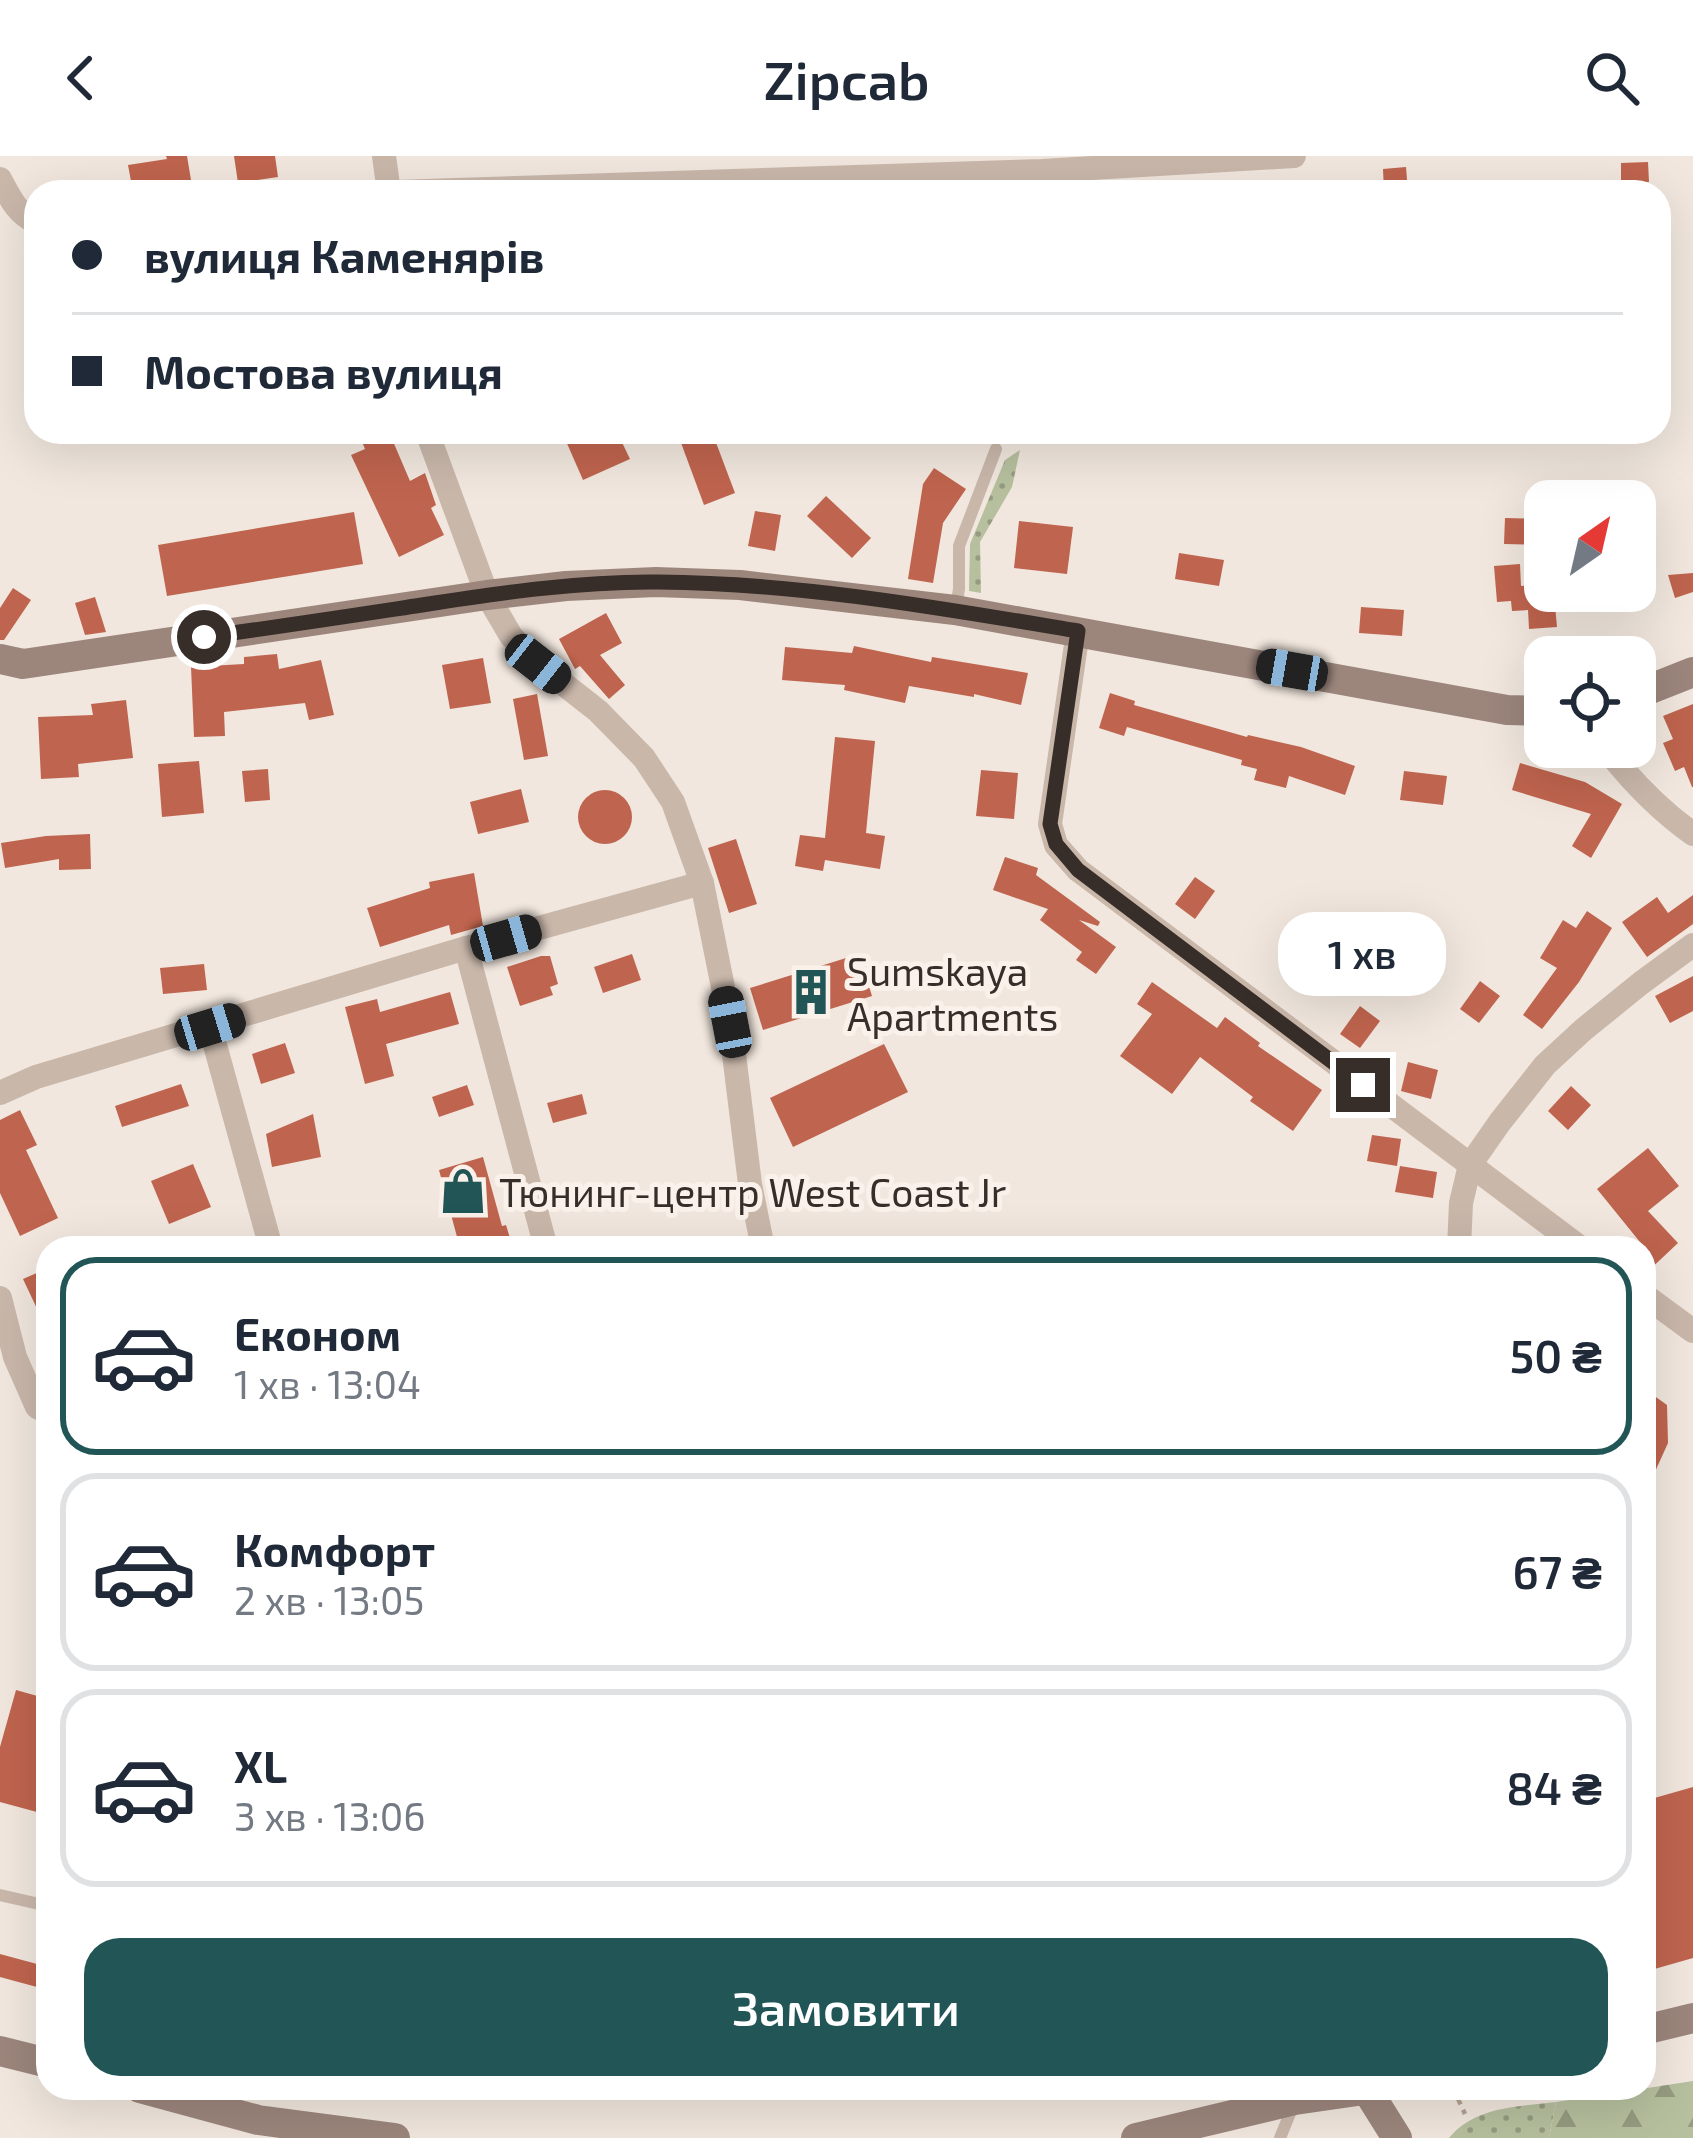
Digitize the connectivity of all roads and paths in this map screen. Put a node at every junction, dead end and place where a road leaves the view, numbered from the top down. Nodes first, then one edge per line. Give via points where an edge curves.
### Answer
1 (1294, 156) edge
2 (1242, 158) edge
3 (1041, 163) edge
4 (0, 178) edge
5 (661, 180) edge
6 (24, 214) edge
7 (431, 444) edge
8 (996, 449) dead end
9 (487, 595) junction
10 (956, 610) junction
11 (1078, 631) junction
12 (0, 659) edge
13 (1693, 672) edge
14 (1656, 687) edge
15 (1524, 710) edge
16 (1622, 768) edge
17 (1693, 834) edge
18 (702, 883) junction
19 (1693, 945) edge
20 (466, 948) junction
21 (210, 1027) junction
22 (0, 1093) edge
23 (1470, 1165) junction
24 (268, 1236) edge
25 (543, 1236) edge
26 (761, 1236) edge
27 (1460, 1236) edge
28 (1565, 1236) edge
29 (0, 1298) edge
30 (1656, 1304) edge
31 (1693, 1331) edge
32 (36, 1405) edge
33 (0, 1895) edge
34 (36, 1903) edge
35 (1693, 2018) edge
36 (1656, 2027) edge
37 (0, 2050) edge
38 (36, 2060) edge
39 (184, 2100) edge
40 (1295, 2100) joint
41 (1375, 2100) edge
42 (1459, 2100) edge
43 (1465, 2114) dead end
44 (395, 2138) edge
45 (1136, 2138) edge
46 (1280, 2138) edge
47 (1397, 2138) edge

1 - 2 street
2 - 3 street
3 - 5 street
4 - 6 street
7 - 9 street
8 - 10 lane via 959,546
9 - 10 street via 656,581
9 - 12 street via 23,664
9 - 18 street via 511,636 644,758 673,802
10 - 11 street
11 - 15 street
11 - 23 street via 1050,824 1056,844 1078,870
13 - 14 street
16 - 17 street
18 - 20 street
18 - 26 street
19 - 23 street via 1545,1065
20 - 21 street
20 - 25 street
21 - 22 street
21 - 24 street
23 - 27 street
23 - 28 street
29 - 32 street
30 - 31 street
33 - 34 lane
35 - 36 street
37 - 38 street
39 - 44 street via 258,2120
40 - 45 street
40 - 46 lane
41 - 47 street
42 - 43 path

